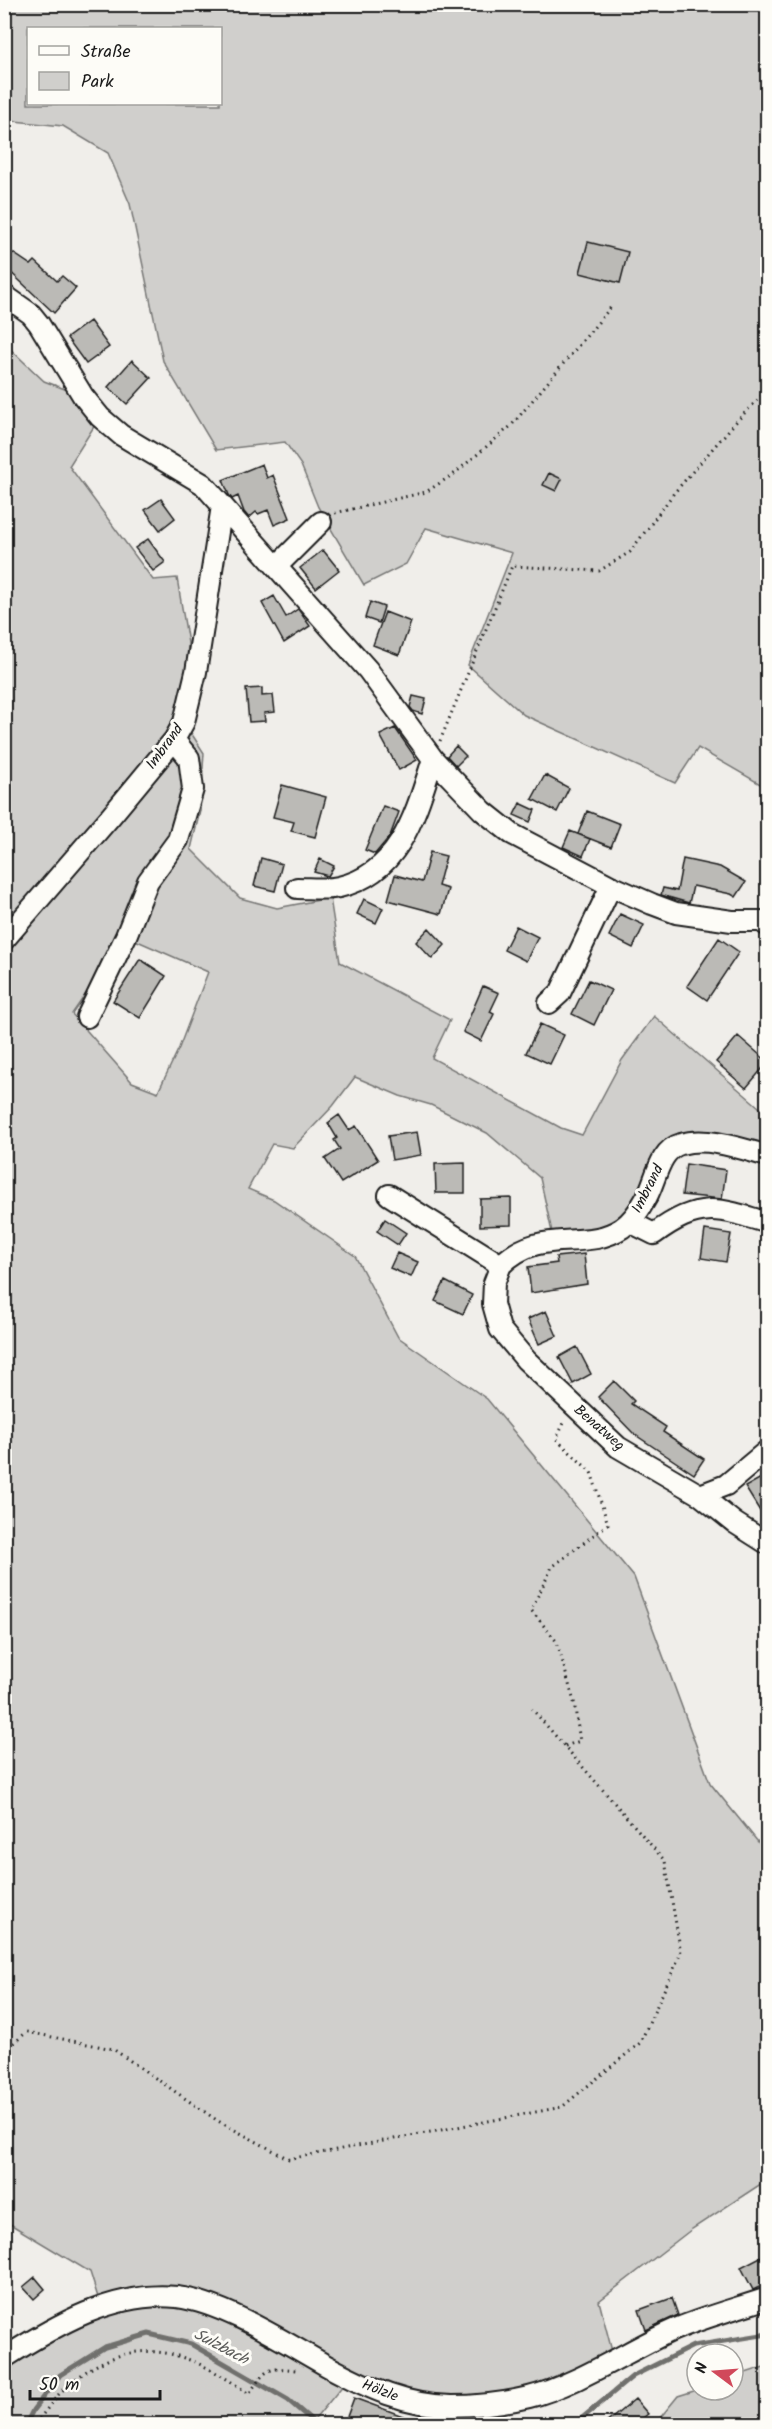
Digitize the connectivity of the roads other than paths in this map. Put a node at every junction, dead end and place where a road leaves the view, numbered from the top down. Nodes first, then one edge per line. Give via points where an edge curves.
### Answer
1 (4, 295) edge
2 (222, 506) junction
3 (321, 522) road end
4 (277, 566) junction
5 (174, 740) junction
6 (433, 759) junction
7 (611, 886) junction
8 (297, 888) dead end
9 (768, 926) edge
10 (4, 940) edge
11 (549, 1003) dead end
12 (87, 1017) dead end
13 (768, 1156) edge
14 (389, 1195) dead end
15 (630, 1222) junction
16 (768, 1223) edge
17 (501, 1265) junction
18 (768, 1450) edge
19 (700, 1495) junction
20 (768, 1545) edge
21 (768, 2298) edge
22 (4, 2358) edge

1 - 2 street via 39,324 100,417 121,435 202,484
2 - 4 street
2 - 5 street, Imbrand via 191,697
3 - 4 street
4 - 6 street via 368,670
5 - 10 street, Imbrand
5 - 12 street via 189,758 193,789 178,840 148,881
6 - 7 street via 483,811 513,834
6 - 8 street via 416,815 384,864 366,878 337,888
7 - 9 street via 676,913 761,921
7 - 11 street via 560,993
13 - 15 street, Imbrand via 700,1141 679,1144 666,1154 646,1199
14 - 17 street
15 - 16 street via 654,1234 696,1210 730,1211
15 - 17 street via 602,1237 530,1245
17 - 19 street, Benatweg via 494,1283 493,1304 500,1329 526,1360 618,1447
18 - 19 street via 726,1485
19 - 20 street, Benatweg
21 - 22 street, Hölzle via 670,2332 549,2390 490,2404 414,2403 380,2393 217,2308 177,2297 141,2298 101,2307

